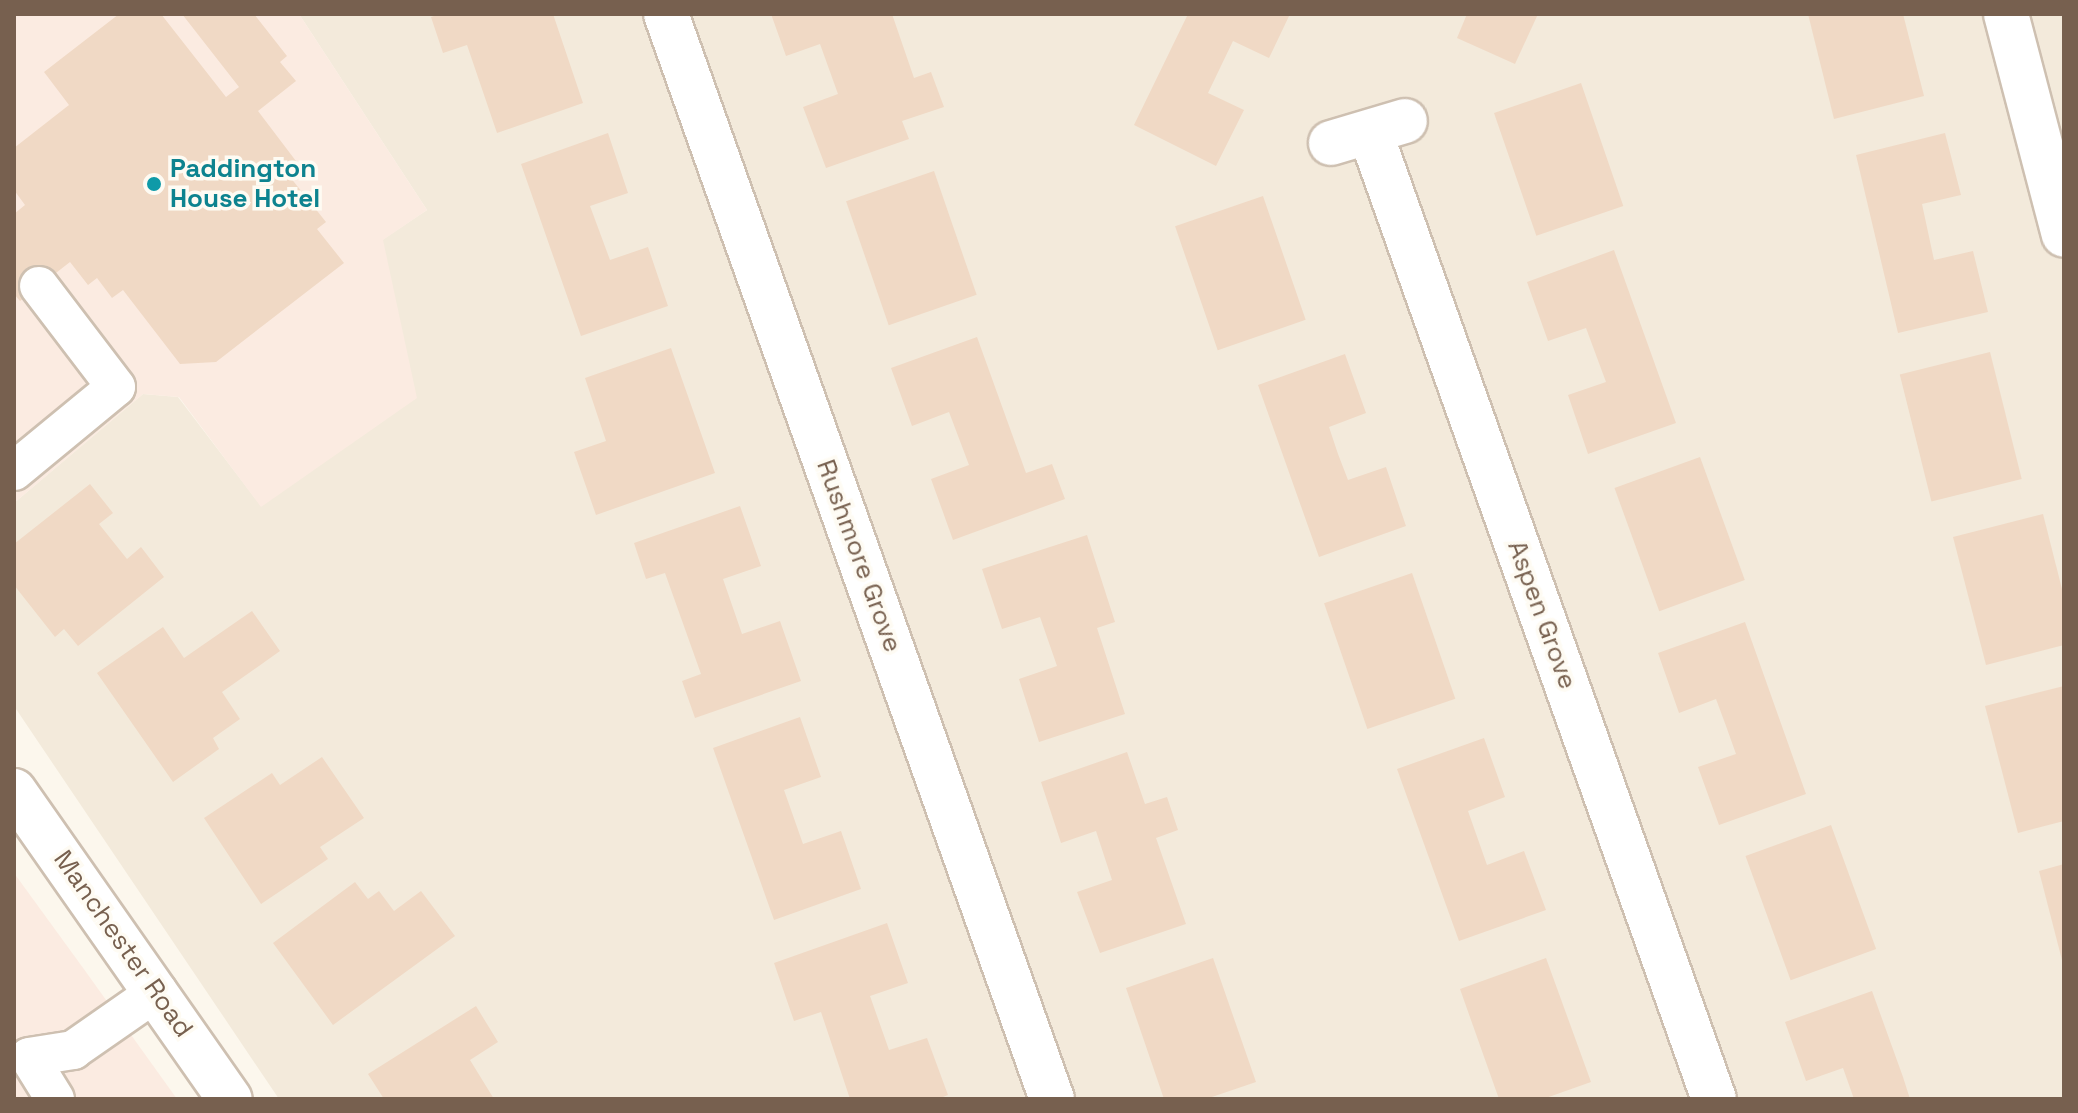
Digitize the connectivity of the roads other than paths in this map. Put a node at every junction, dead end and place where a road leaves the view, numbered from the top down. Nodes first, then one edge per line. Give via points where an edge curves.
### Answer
1 (666, 14) edge
2 (2006, 14) edge
3 (1369, 132) dead end
4 (2064, 235) edge
5 (39, 286) dead end
6 (14, 471) edge
7 (14, 791) edge
8 (158, 991) junction
9 (22, 1062) edge
10 (55, 1099) edge
11 (230, 1099) edge
12 (1052, 1099) edge
13 (1714, 1099) edge

1 - 12 street, Rushmore Grove
2 - 4 street
3 - 13 street, Aspen Grove
5 - 6 lane via 116,387
7 - 8 street, Manchester Road
8 - 9 lane via 73,1050
8 - 11 street, Manchester Road
9 - 10 lane

